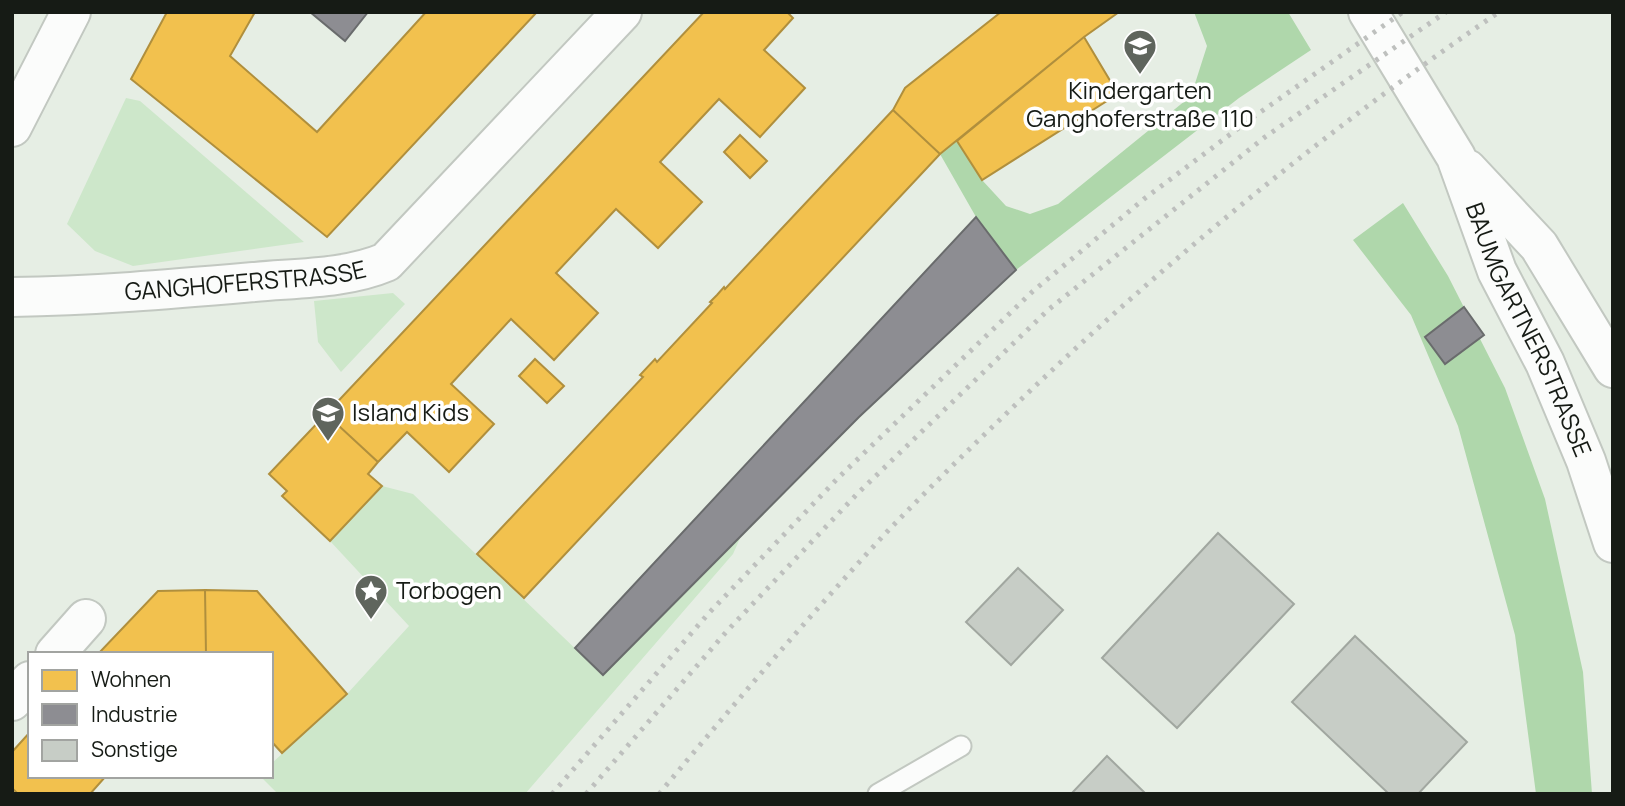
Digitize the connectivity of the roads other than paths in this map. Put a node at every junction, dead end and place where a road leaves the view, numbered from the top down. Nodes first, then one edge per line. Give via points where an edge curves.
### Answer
1 (71, 12) edge
2 (622, 12) edge
3 (1368, 12) edge
4 (12, 127) edge
5 (1456, 157) junction
6 (12, 297) edge
7 (1613, 368) edge
8 (1613, 542) edge
9 (86, 619) dead end
10 (57, 652) edge
11 (28, 683) edge
12 (12, 701) edge
13 (961, 746) dead end
14 (878, 794) edge

1 - 4 street
2 - 6 street, GANGHOFERSTRASSE via 386,262 369,270 93,296
3 - 5 street, BAUMGARTNERSTRASSE
5 - 7 street, BAUMGARTNERSTRASSE via 1539,246
5 - 8 street, BAUMGARTNERSTRASSE via 1497,271 1545,363 1586,461
9 - 10 street
11 - 12 street
13 - 14 lane

